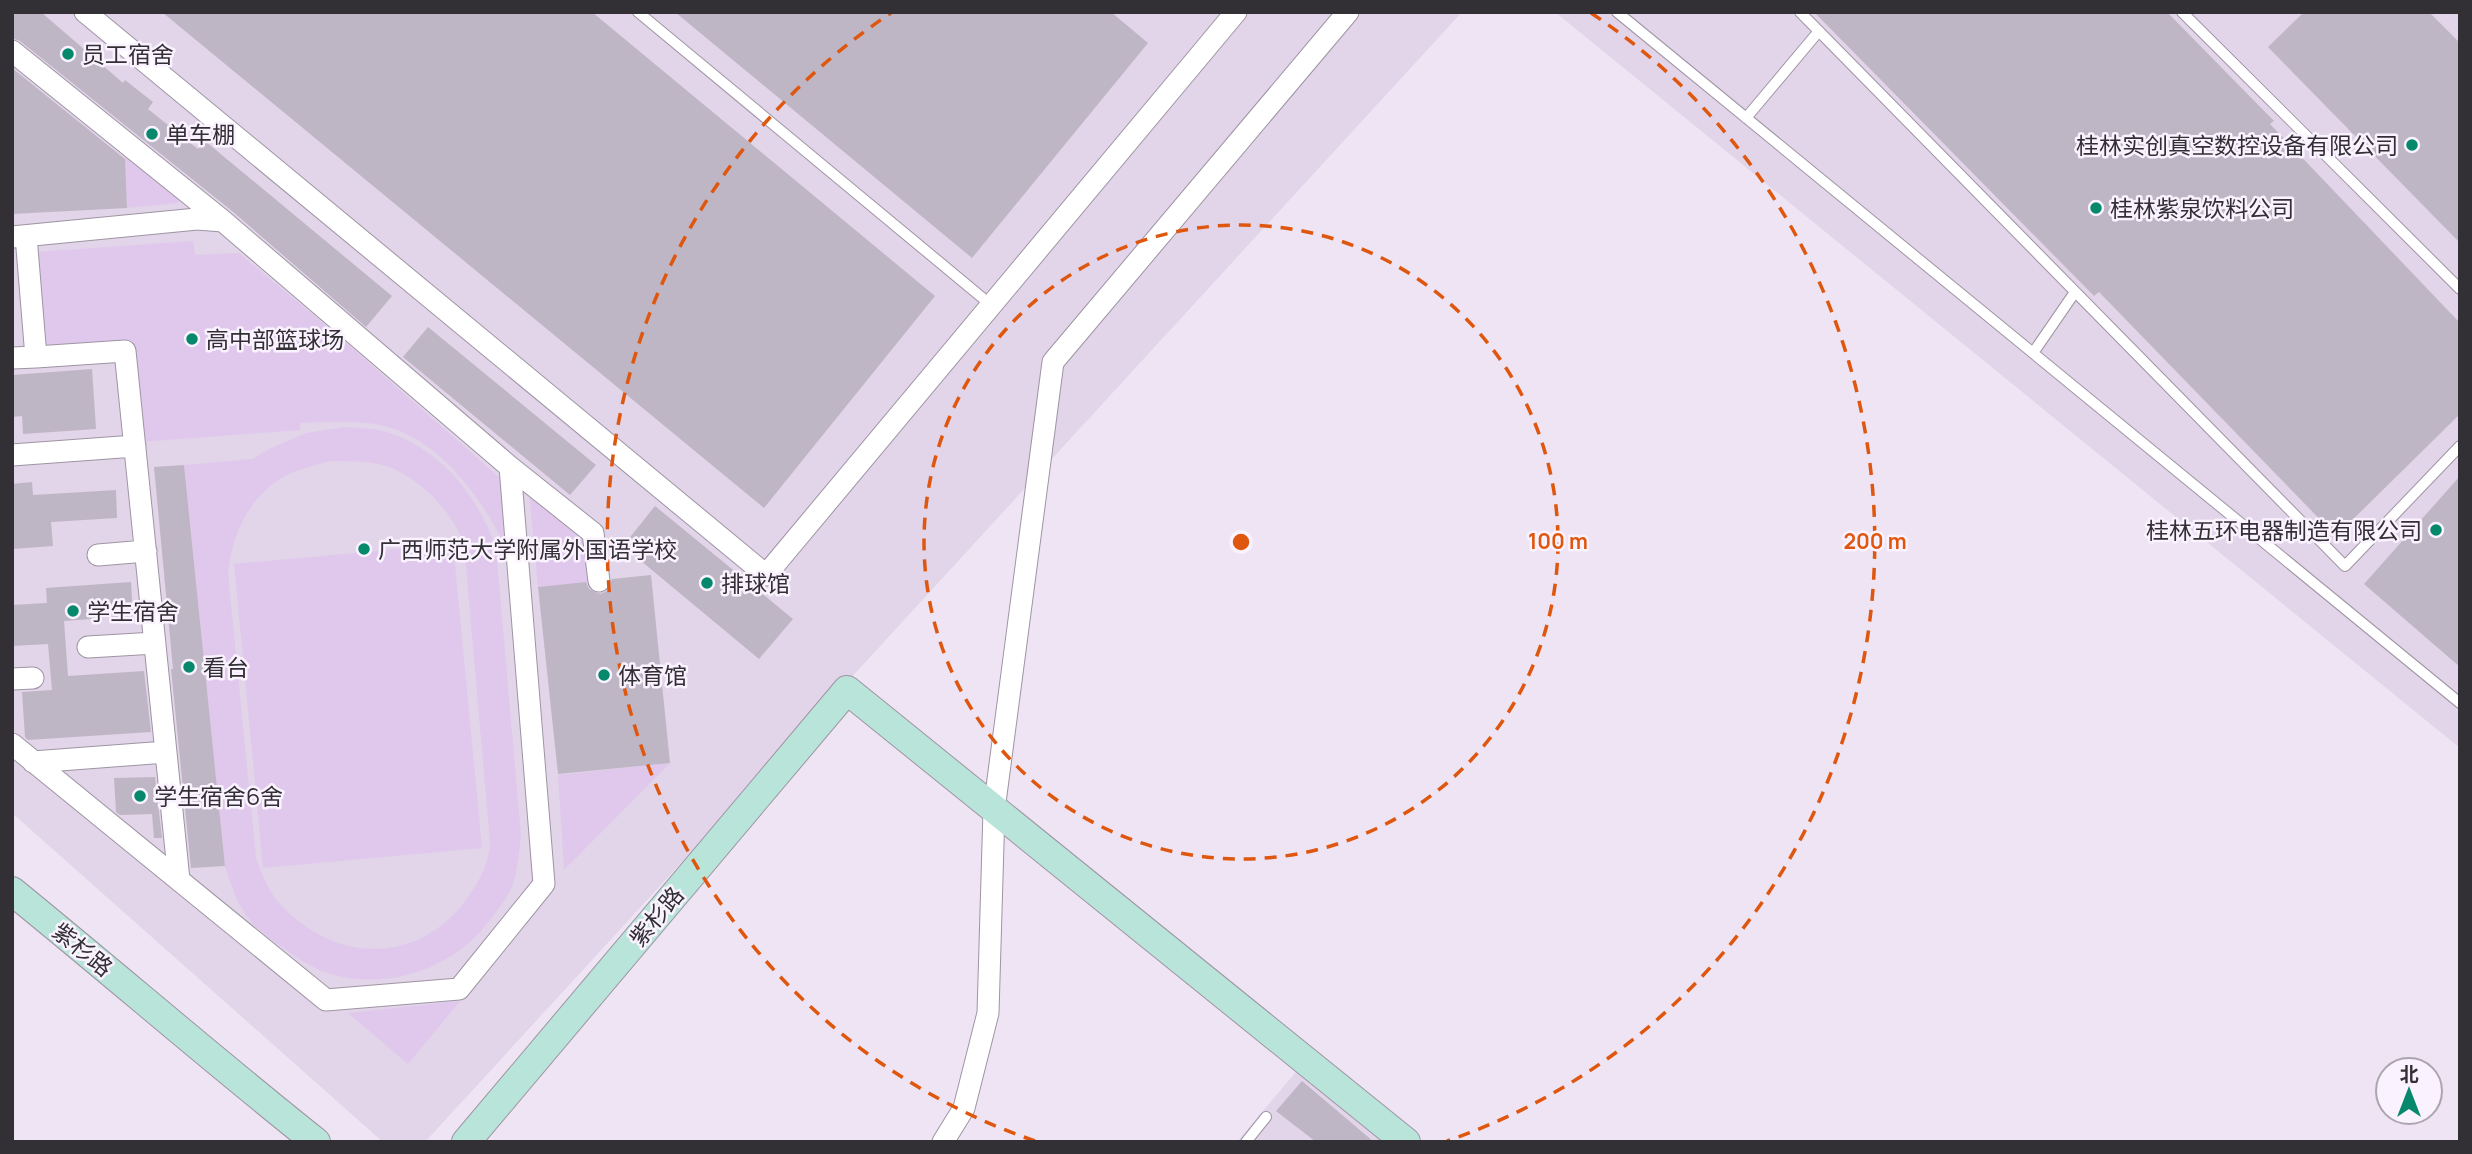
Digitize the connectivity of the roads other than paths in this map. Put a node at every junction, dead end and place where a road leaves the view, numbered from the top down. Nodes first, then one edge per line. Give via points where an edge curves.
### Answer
1 (85, 12) edge
2 (638, 12) edge
3 (1236, 12) edge
4 (1348, 12) edge
5 (1617, 12) edge
6 (1800, 12) edge
7 (2182, 12) edge
8 (1819, 31) junction
9 (12, 51) edge
10 (1746, 118) junction
11 (223, 221) junction
12 (19, 237) edge
13 (2460, 289) edge
14 (2075, 292) junction
15 (991, 305) junction
16 (2033, 353) junction
17 (36, 357) junction
18 (12, 358) edge
19 (135, 446) junction
20 (2460, 446) edge
21 (12, 455) edge
22 (510, 467) junction
23 (146, 551) junction
24 (98, 555) dead end
25 (599, 580) dead end
26 (155, 643) junction
27 (88, 647) dead end
28 (2460, 704) edge
29 (12, 744) edge
30 (166, 752) junction
31 (33, 761) junction
32 (994, 810) junction
33 (179, 880) junction
34 (12, 891) edge
35 (1266, 1117) dead end
36 (316, 1142) edge
37 (466, 1142) edge
38 (943, 1142) edge
39 (1246, 1142) edge
40 (1406, 1142) edge

1 - 15 street via 766,575
2 - 15 lane
3 - 15 street
4 - 32 street via 1053,362
5 - 10 lane
6 - 8 lane
7 - 13 lane
8 - 10 lane
8 - 14 lane
9 - 11 street
10 - 16 lane
11 - 12 street via 197,219
11 - 22 street
12 - 17 street
14 - 16 lane
14 - 20 lane via 2345,566
16 - 28 lane
17 - 18 street
17 - 19 street via 125,351
19 - 21 street
19 - 23 street
22 - 25 street via 593,533
22 - 33 street via 544,884 459,989 326,1000
23 - 24 street
23 - 26 street
26 - 27 street
26 - 30 street
29 - 31 street
30 - 31 street
30 - 33 street
31 - 33 street
32 - 37 main road, 紫杉路 via 847,690
32 - 38 street via 988,1013 964,1108
32 - 40 main road
34 - 36 main road, 紫杉路
35 - 39 lane

